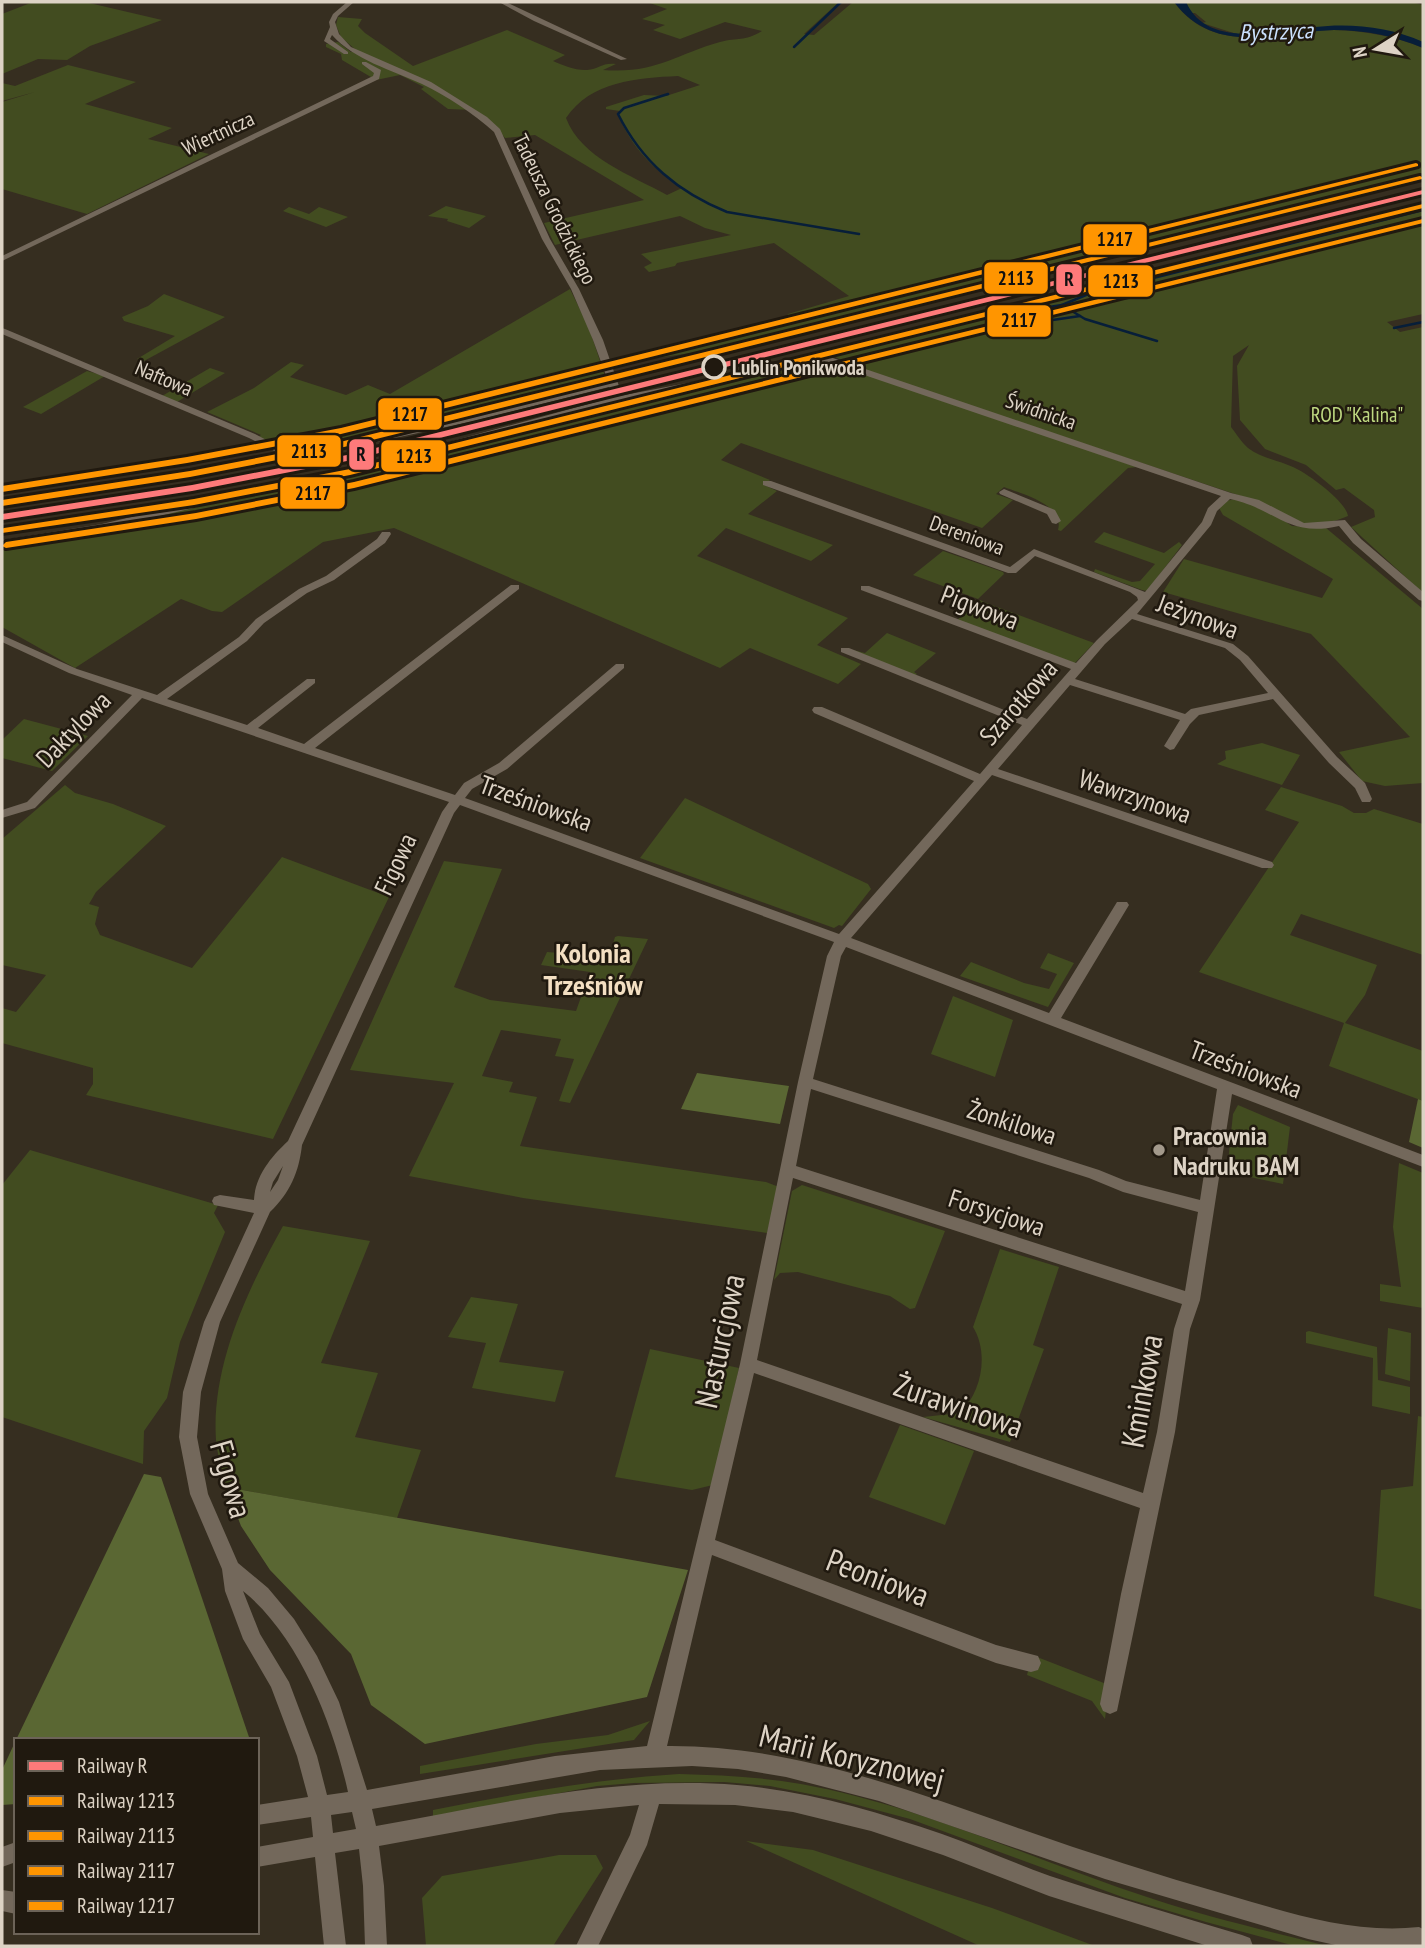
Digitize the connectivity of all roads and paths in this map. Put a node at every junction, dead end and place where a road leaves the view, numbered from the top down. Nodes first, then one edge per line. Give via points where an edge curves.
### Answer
1 (351, 2) edge
2 (502, 2) edge
3 (333, 28) junction
4 (622, 59) dead end
5 (2, 259) edge
6 (2, 331) edge
7 (612, 383) junction
8 (614, 400) junction
9 (767, 483) dead end
10 (1004, 492) dead end
11 (1228, 495) junction
12 (1056, 521) dead end
13 (386, 534) dead end
14 (2, 543) edge
15 (515, 587) dead end
16 (865, 588) dead end
17 (1423, 598) edge
18 (1144, 601) junction
19 (1130, 615) junction
20 (2, 638) edge
21 (845, 650) dead end
22 (620, 666) dead end
23 (1078, 668) junction
24 (311, 681) dead end
25 (1068, 681) junction
26 (140, 693) junction
27 (1276, 695) junction
28 (159, 699) junction
29 (818, 710) dead end
30 (1186, 718) junction
31 (1029, 724) junction
32 (248, 730) junction
33 (1170, 746) dead end
34 (307, 748) junction
35 (985, 775) junction
36 (1366, 799) dead end
37 (456, 800) junction
38 (2, 814) edge
39 (1267, 865) dead end
40 (1122, 905) dead end
41 (842, 940) junction
42 (1052, 1021) junction
43 (805, 1082) junction
44 (1225, 1088) junction
45 (1423, 1161) edge
46 (788, 1170) junction
47 (220, 1201) dead end
48 (264, 1208) junction
49 (1205, 1208) junction
50 (1192, 1300) junction
51 (748, 1364) junction
52 (1149, 1503) junction
53 (705, 1544) junction
54 (231, 1569) junction
55 (1031, 1663) dead end
56 (1111, 1704) dead end
57 (655, 1755) junction
58 (652, 1794) junction
59 (360, 1801) junction
60 (320, 1805) junction
61 (259, 1815) edge
62 (368, 1838) junction
63 (325, 1844) junction
64 (259, 1857) edge
65 (1423, 1941) edge
66 (335, 1946) edge
67 (376, 1946) edge
68 (587, 1946) edge
69 (1242, 1946) edge

1 - 3 street via 334,16
2 - 4 street
3 - 5 street, Wiertnicza via 326,40 379,75
3 - 7 street, Tadeusza Grodzickiego via 349,48 422,80 494,128 575,289
6 - 7 street, Naftowa via 292,457
7 - 8 street, Tadeusza Grodzickiego via 617,395
8 - 11 street, Świdnicka via 827,359
8 - 14 street, Świdnicka via 360,470 102,527
9 - 18 street, Dereniowa via 1012,571 1034,552 1134,590
10 - 12 street via 1051,512
11 - 17 street, Świdnicka via 1256,502 1295,525 1320,527 1341,522
11 - 18 street, Szarotkowa
13 - 28 street via 330,578 260,621 243,639
15 - 34 street
16 - 23 street, Pigwowa
18 - 19 street, Szarotkowa
19 - 23 street, Szarotkowa
19 - 27 street, Jeżynowa via 1229,646
20 - 26 street, Trześniowska via 49,662
21 - 31 street
22 - 37 street, Figowa
23 - 25 street, Szarotkowa
24 - 32 street
25 - 30 street
25 - 31 street, Szarotkowa
26 - 28 street, Trześniowska
26 - 38 street, Daktylowa via 31,805
27 - 30 street via 1195,712
27 - 36 street, Jeżynowa via 1361,786
28 - 32 street, Trześniowska
29 - 35 street, Wawrzynowa
30 - 33 street
31 - 35 street, Szarotkowa
32 - 34 street, Trześniowska
34 - 37 street, Trześniowska
35 - 39 street, Wawrzynowa
35 - 41 street, Szarotkowa
37 - 41 street, Trześniowska
37 - 48 street, Figowa via 294,1145 289,1175 278,1196
40 - 42 street
41 - 42 street, Trześniowska
41 - 43 street, Nasturcjowa via 834,956
42 - 44 street, Trześniowska
43 - 46 street, Nasturcjowa
43 - 49 street, Żonkilowa via 1123,1186
44 - 45 street, Trześniowska
44 - 49 street, Kminkowa
46 - 50 street, Forsycjowa
46 - 51 street, Nasturcjowa
47 - 48 street
48 - 54 street, Figowa via 212,1322 188,1417 199,1494
49 - 50 street, Kminkowa
50 - 52 street, Kminkowa via 1182,1329
51 - 52 street, Żurawinowa
51 - 53 street, Nasturcjowa
52 - 56 street, Kminkowa
53 - 55 street, Peoniowa via 996,1654
53 - 57 street, Nasturcjowa
54 - 59 street, Figowa via 267,1601 296,1637 336,1719
54 - 60 street, Figowa via 234,1591 253,1639 279,1682 307,1756
57 - 59 street, Marii Koryznowej via 559,1764
57 - 65 street, Marii Koryznowej via 784,1766 881,1790 1150,1883 1314,1930 1385,1944
58 - 62 street, Marii Koryznowej via 560,1803
58 - 68 street via 640,1838
58 - 69 street, Marii Koryznowej via 736,1795 871,1821 1049,1886
59 - 60 street, Marii Koryznowej
59 - 62 street, Figowa
60 - 61 street, Marii Koryznowej
60 - 63 street, Figowa
62 - 63 street, Marii Koryznowej
62 - 67 street, Figowa
63 - 64 street, Marii Koryznowej
63 - 66 street, Figowa

